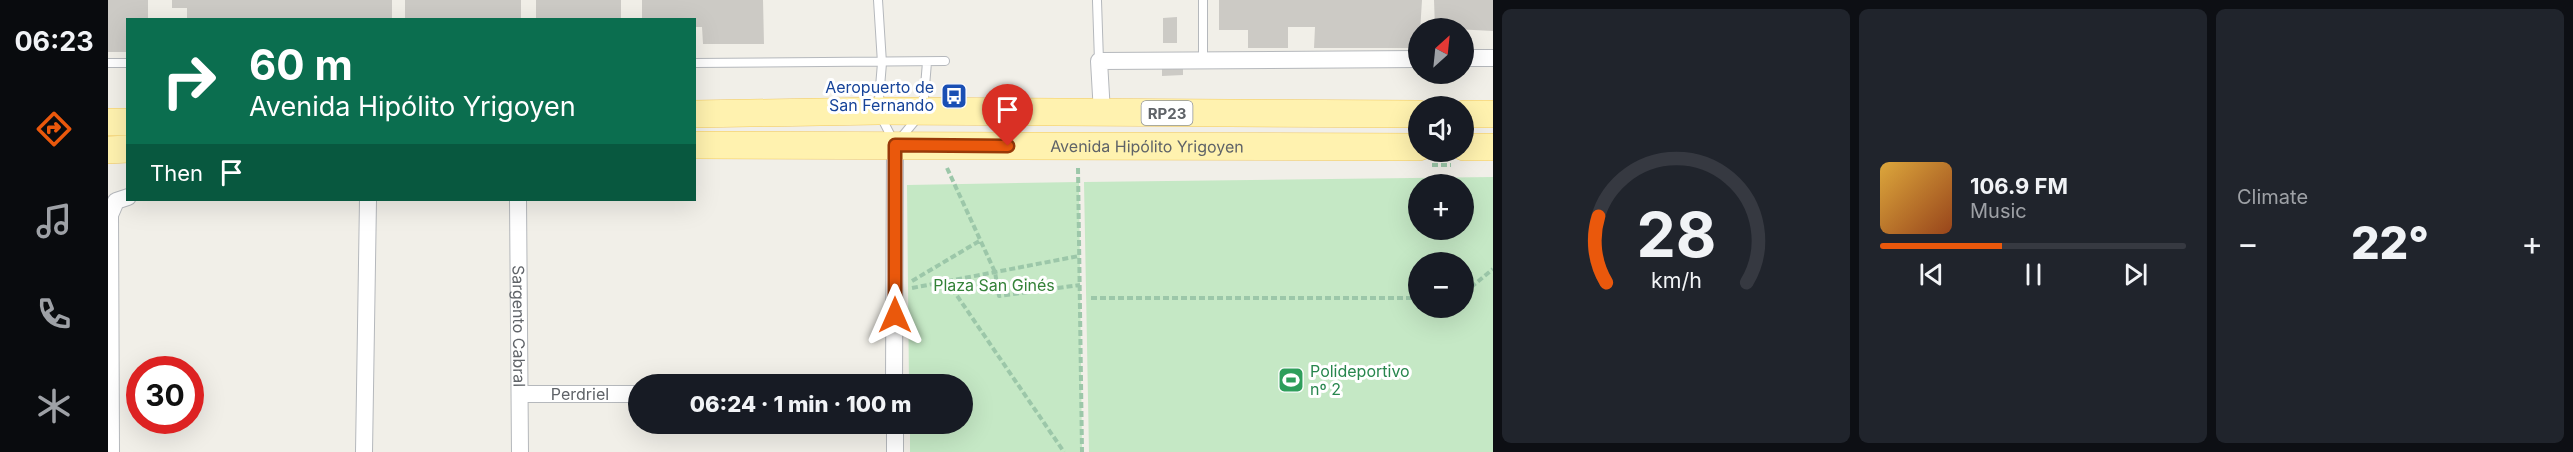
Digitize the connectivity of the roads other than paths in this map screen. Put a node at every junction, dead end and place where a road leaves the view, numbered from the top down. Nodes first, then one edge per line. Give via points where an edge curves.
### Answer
1 (878, 0) edge
2 (1203, 0) edge
3 (1097, 2) dead end
4 (1408, 58) edge
5 (1474, 58) edge
6 (1493, 58) edge
7 (1203, 60) junction
8 (945, 61) dead end
9 (1099, 61) junction
10 (927, 62) junction
11 (108, 63) edge
12 (126, 63) edge
13 (696, 63) edge
14 (882, 63) junction
15 (878, 111) junction
16 (923, 111) junction
17 (1102, 112) junction
18 (696, 114) edge
19 (1408, 114) edge
20 (1474, 114) edge
21 (1493, 114) edge
22 (108, 122) edge
23 (126, 122) edge
24 (696, 145) edge
25 (895, 145) junction
26 (1493, 147) edge
27 (126, 149) edge
28 (108, 150) edge
29 (1474, 152) edge
30 (1408, 156) edge
31 (126, 198) edge
32 (368, 201) edge
33 (518, 201) edge
34 (894, 374) edge
35 (520, 394) junction
36 (628, 394) edge
37 (894, 434) edge
38 (111, 452) edge
39 (364, 452) edge
40 (520, 452) edge
41 (895, 452) edge

1 - 14 lane
2 - 7 lane
3 - 9 lane
4 - 7 street
5 - 6 street
7 - 9 street
8 - 10 lane
9 - 17 street
10 - 14 lane
10 - 16 lane
11 - 12 lane
13 - 14 lane
14 - 15 lane
15 - 16 main road, Avenida Hipólito Yrigoyen / RP23
15 - 18 main road, Avenida Hipólito Yrigoyen / RP23
15 - 25 lane
16 - 17 main road, Avenida Hipólito Yrigoyen / RP23
16 - 25 lane
17 - 19 main road, Avenida Hipólito Yrigoyen / RP23
20 - 21 main road
22 - 23 main road
24 - 25 main road, Avenida Hipólito Yrigoyen / RP23
25 - 30 main road, Avenida Hipólito Yrigoyen / RP23 via 938,158 1074,161
25 - 34 street
26 - 29 main road
27 - 28 main road
31 - 38 street via 116,201 110,215
32 - 39 street
33 - 35 street, Sargento Cabral
35 - 36 street, Perdriel
35 - 40 street, Sargento Cabral
37 - 41 street

